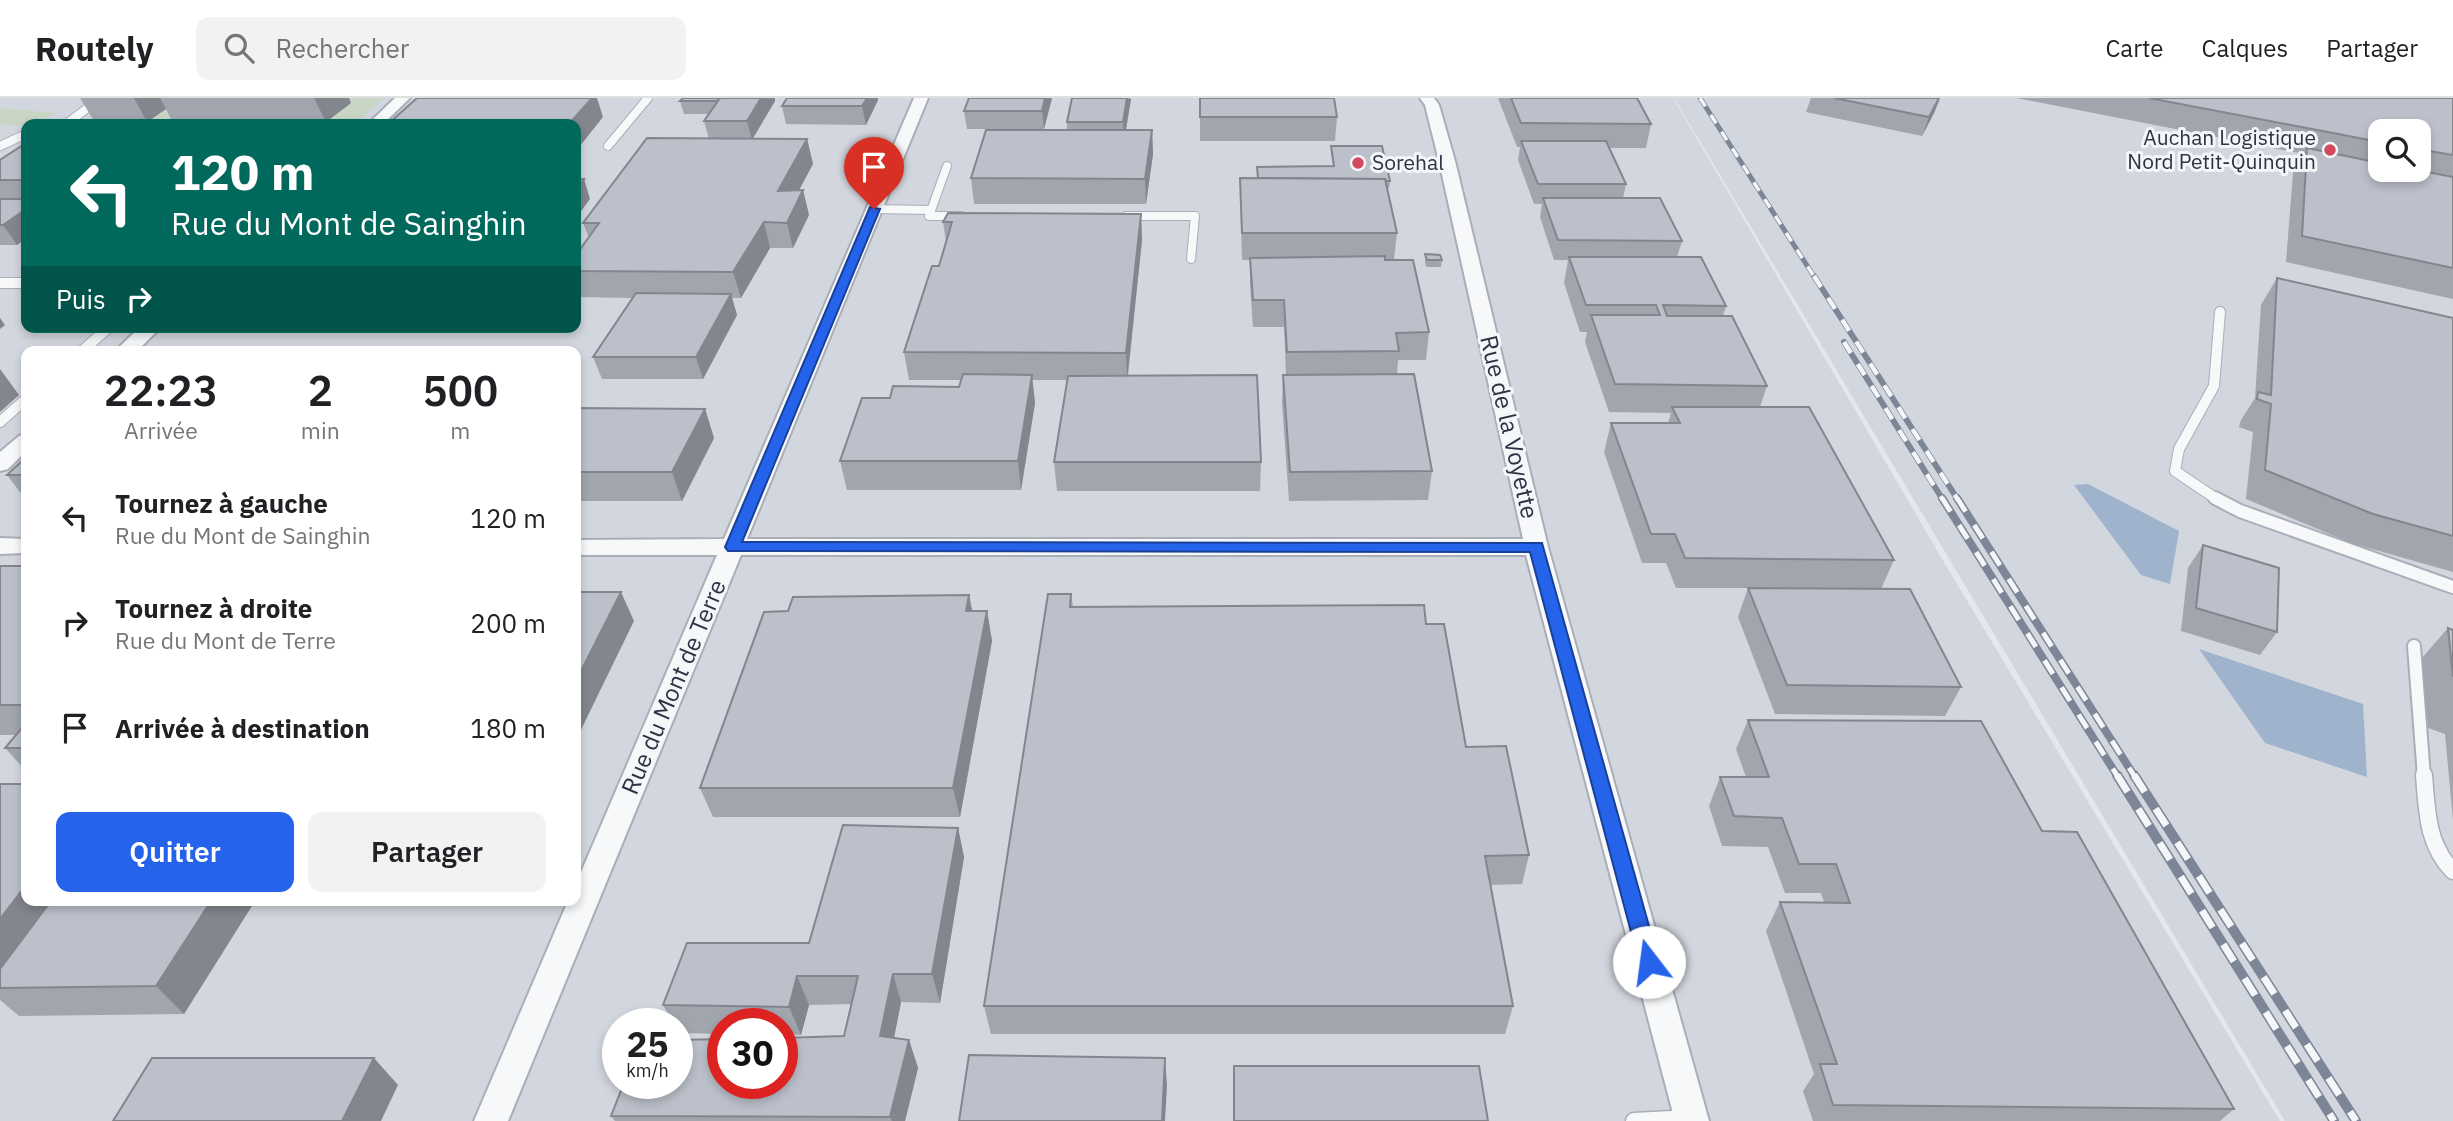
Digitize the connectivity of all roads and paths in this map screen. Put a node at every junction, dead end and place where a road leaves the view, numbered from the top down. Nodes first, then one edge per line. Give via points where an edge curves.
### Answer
1 (114, 98) edge
2 (403, 98) edge
3 (648, 98) edge
4 (921, 98) edge
5 (1427, 98) edge
6 (73, 119) edge
7 (380, 119) edge
8 (21, 135) edge
9 (0, 146) edge
10 (608, 146) dead end
11 (947, 166) dead end
12 (874, 209) junction
13 (932, 210) junction
14 (971, 216) edge
15 (1111, 216) edge
16 (1191, 259) dead end
17 (0, 283) edge
18 (21, 283) edge
19 (2220, 312) dead end
20 (103, 333) edge
21 (145, 333) edge
22 (88, 346) edge
23 (131, 346) edge
24 (21, 403) edge
25 (0, 422) edge
26 (21, 445) edge
27 (0, 464) edge
28 (0, 546) edge
29 (21, 546) edge
30 (581, 547) edge
31 (733, 547) junction
32 (1536, 547) junction
33 (2453, 587) edge
34 (2414, 646) dead end
35 (2453, 871) edge
36 (1692, 1119) edge
37 (491, 1121) edge
38 (1634, 1121) edge

1 - 6 lane
2 - 7 street
3 - 10 lane
4 - 12 street, Rue du Mont de Terre
5 - 32 street, Rue de la Voyette via 1447,161
8 - 9 lane
11 - 13 lane
12 - 13 lane
12 - 31 street, Rue du Mont de Terre
13 - 14 lane via 929,216
15 - 16 lane via 1195,216
17 - 18 lane
19 - 33 lane via 2214,386 2179,449 2175,471 2202,492 2240,511
20 - 22 lane
21 - 23 street
24 - 25 lane
26 - 27 street
28 - 29 street
30 - 31 street
31 - 32 street
31 - 37 street, Rue du Mont de Terre
32 - 36 street, Rue de la Voyette
34 - 35 lane via 2428,828 2442,860
36 - 38 lane

